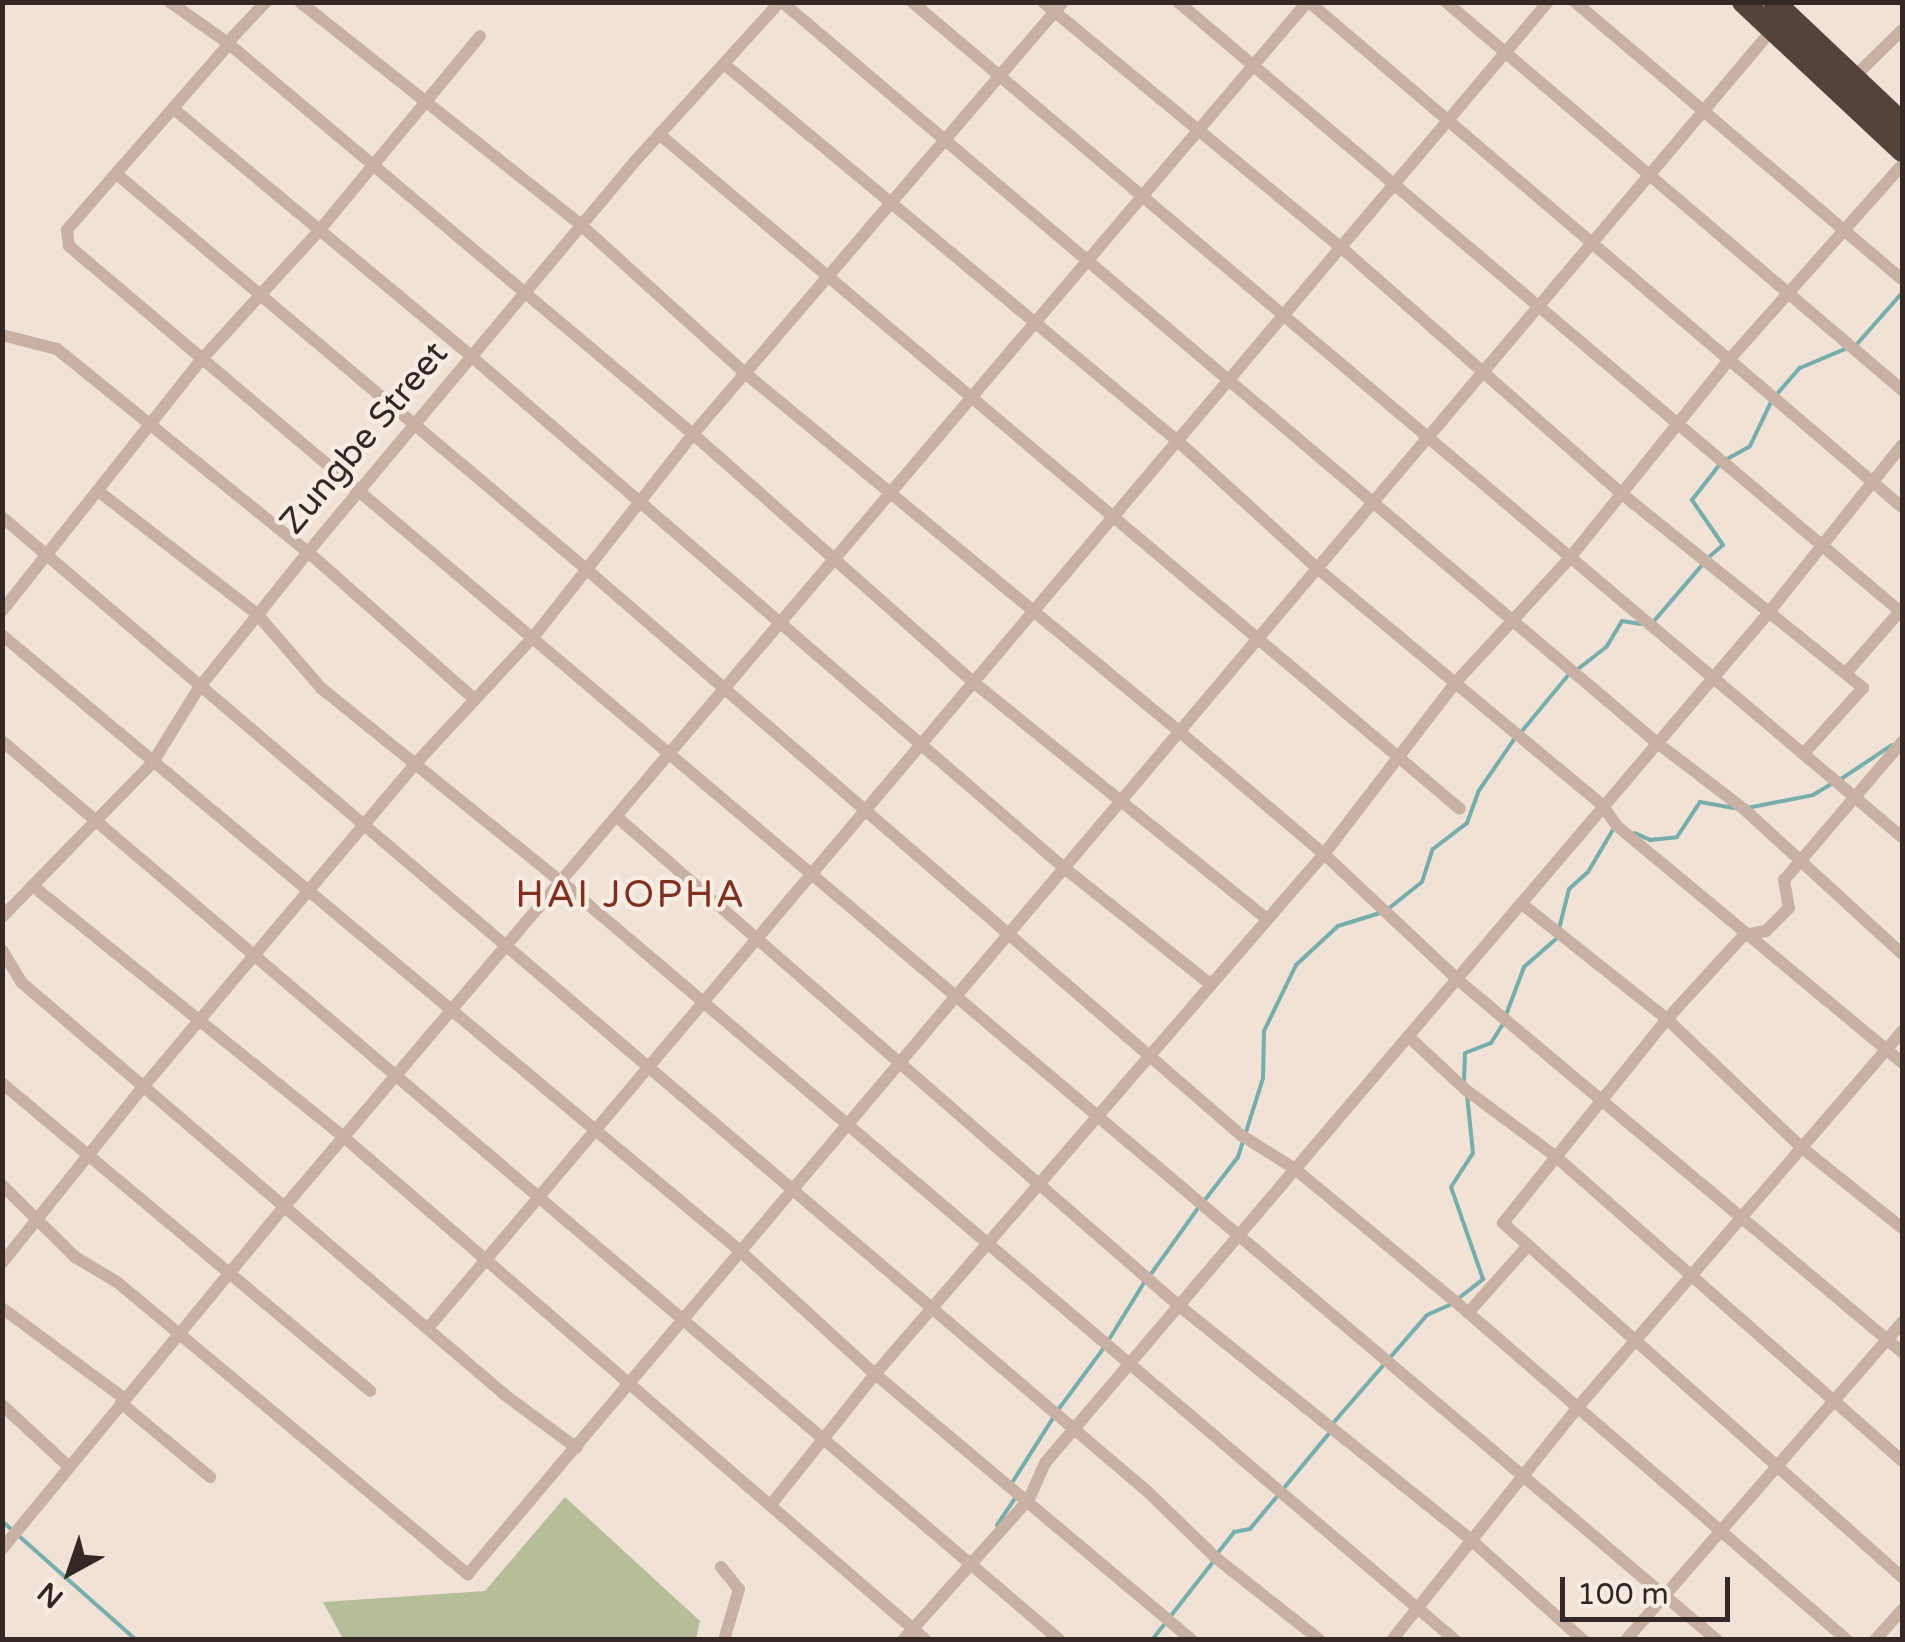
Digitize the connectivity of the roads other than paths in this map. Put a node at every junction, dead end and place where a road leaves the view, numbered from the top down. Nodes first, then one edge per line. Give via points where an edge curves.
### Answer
1 (170, 2) edge
2 (266, 2) edge
3 (300, 2) edge
4 (781, 2) edge
5 (912, 2) edge
6 (1042, 2) edge
7 (1178, 2) edge
8 (1308, 2) edge
9 (1446, 2) edge
10 (1548, 2) edge
11 (1574, 2) edge
12 (1744, 2) edge
13 (1774, 2) edge
14 (1059, 8) edge
15 (1772, 30) junction
16 (1902, 30) edge
17 (480, 36) dead end
18 (228, 44) junction
19 (1506, 54) junction
20 (724, 64) junction
21 (1256, 68) junction
22 (1002, 75) junction
23 (1852, 79) junction
24 (426, 100) junction
25 (175, 110) junction
26 (1703, 110) junction
27 (1450, 120) junction
28 (1902, 123) edge
29 (1200, 132) junction
30 (659, 134) junction
31 (948, 140) junction
32 (1902, 151) edge
33 (1902, 166) edge
34 (370, 167) junction
35 (1648, 175) junction
36 (118, 176) junction
37 (1395, 185) junction
38 (1146, 195) junction
39 (892, 206) junction
40 (581, 225) junction
41 (1849, 230) junction
42 (318, 232) junction
43 (1592, 241) junction
44 (1343, 248) junction
45 (1092, 260) junction
46 (831, 274) junction
47 (1902, 278) edge
48 (524, 292) junction
49 (1789, 293) junction
50 (262, 295) junction
51 (1535, 309) junction
52 (1285, 314) junction
53 (1034, 328) junction
54 (2, 335) edge
55 (472, 356) junction
56 (201, 360) junction
57 (1728, 360) junction
58 (745, 373) junction
59 (1482, 374) junction
60 (1230, 380) junction
61 (1902, 390) edge
62 (972, 400) junction
63 (152, 424) junction
64 (413, 428) junction
65 (1678, 428) junction
66 (693, 434) junction
67 (1428, 439) junction
68 (1180, 444) junction
69 (1902, 445) edge
70 (1873, 480) junction
71 (98, 490) junction
72 (360, 493) junction
73 (1622, 494) junction
74 (892, 495) junction
75 (639, 501) junction
76 (1373, 504) junction
77 (1902, 506) edge
78 (2, 516) edge
79 (1114, 520) junction
80 (1822, 548) junction
81 (308, 552) junction
82 (46, 556) junction
83 (1569, 559) junction
84 (837, 561) junction
85 (585, 568) junction
86 (1318, 569) junction
87 (2, 610) edge
88 (1770, 611) junction
89 (1902, 611) edge
90 (257, 614) junction
91 (1036, 614) junction
92 (1511, 618) junction
93 (782, 624) junction
94 (2, 635) edge
95 (535, 635) junction
96 (1254, 639) junction
97 (1846, 673) junction
98 (1711, 678) junction
99 (1455, 683) junction
100 (977, 684) junction
101 (198, 689) junction
102 (726, 690) junction
103 (474, 700) junction
104 (1180, 732) junction
105 (2, 741) edge
106 (1656, 742) junction
107 (1902, 742) edge
108 (924, 747) junction
109 (1807, 750) junction
110 (673, 752) junction
111 (1398, 753) junction
112 (153, 762) junction
113 (416, 764) junction
114 (1856, 796) junction
115 (1122, 800) junction
116 (1602, 806) junction
117 (1460, 809) dead end
118 (865, 810) junction
119 (617, 817) junction
120 (93, 820) junction
121 (364, 826) junction
122 (1902, 837) edge
123 (1324, 854) junction
124 (1798, 863) junction
125 (1063, 867) junction
126 (812, 872) junction
127 (563, 883) junction
128 (34, 887) junction
129 (309, 894) junction
130 (1522, 904) junction
131 (2, 916) edge
132 (1265, 918) junction
133 (1009, 934) junction
134 (1744, 935) junction
135 (760, 940) junction
136 (2, 950) edge
137 (507, 951) junction
138 (1902, 954) edge
139 (255, 957) junction
140 (1458, 980) junction
141 (1210, 984) junction
142 (956, 992) junction
143 (704, 1006) junction
144 (452, 1012) junction
145 (1667, 1019) junction
146 (200, 1020) junction
147 (1902, 1032) edge
148 (1408, 1036) junction
149 (1887, 1050) junction
150 (1148, 1056) junction
151 (900, 1058) junction
152 (1902, 1063) edge
153 (647, 1071) junction
154 (398, 1079) junction
155 (2, 1083) edge
156 (144, 1086) junction
157 (1601, 1095) junction
158 (1097, 1114) junction
159 (846, 1125) junction
160 (596, 1132) junction
161 (346, 1139) junction
162 (1801, 1146) junction
163 (90, 1151) junction
164 (1554, 1155) junction
165 (1295, 1170) junction
166 (1044, 1182) junction
167 (2, 1186) edge
168 (790, 1192) junction
169 (540, 1198) junction
170 (286, 1206) junction
171 (36, 1216) junction
172 (1744, 1216) junction
173 (1902, 1228) edge
174 (1238, 1235) junction
175 (988, 1248) junction
176 (1526, 1248) junction
177 (739, 1250) junction
178 (484, 1262) junction
179 (2, 1263) edge
180 (230, 1273) junction
181 (1689, 1276) junction
182 (1178, 1305) junction
183 (1458, 1306) junction
184 (2, 1308) edge
185 (929, 1310) junction
186 (683, 1320) junction
187 (1902, 1322) edge
188 (430, 1327) junction
189 (177, 1336) junction
190 (1888, 1340) junction
191 (1636, 1342) junction
192 (1902, 1352) edge
193 (1130, 1365) junction
194 (875, 1374) junction
195 (630, 1386) junction
196 (370, 1391) dead end
197 (1832, 1400) junction
198 (123, 1401) junction
199 (2, 1405) edge
200 (1577, 1408) junction
201 (1073, 1431) junction
202 (827, 1438) junction
203 (578, 1448) junction
204 (1902, 1461) edge
205 (68, 1466) junction
206 (1775, 1467) junction
207 (210, 1477) dead end
208 (1521, 1478) junction
209 (1029, 1499) junction
210 (773, 1502) junction
211 (1721, 1531) junction
212 (10, 1540) edge
213 (1470, 1540) junction
214 (974, 1561) junction
215 (721, 1566) dead end
216 (1902, 1577) edge
217 (1663, 1594) junction
218 (1419, 1608) junction
219 (1902, 1610) edge
220 (913, 1628) junction
221 (724, 1640) edge
222 (903, 1640) edge
223 (926, 1640) edge
224 (1060, 1640) edge
225 (1192, 1640) edge
226 (1320, 1640) edge
227 (1392, 1640) edge
228 (1455, 1640) edge
229 (1584, 1640) edge
230 (1626, 1640) edge
231 (1716, 1640) edge
232 (1846, 1640) edge
233 (1875, 1640) edge

1 - 18 street
2 - 18 street
3 - 24 street
4 - 20 street, Zungbe Street
4 - 31 street
5 - 22 street
6 - 14 street
7 - 21 street
8 - 21 street
8 - 27 street
9 - 19 street
10 - 19 street
11 - 26 street
12 - 15 highway
13 - 23 highway
14 - 22 street
14 - 29 street
15 - 26 street
15 - 32 highway
16 - 23 street
17 - 24 street
18 - 25 street
18 - 34 street
19 - 27 street
19 - 35 street
20 - 30 street, Zungbe Street
20 - 39 street
21 - 29 street
21 - 37 street
22 - 31 street
22 - 38 street
23 - 28 highway
24 - 34 street
24 - 40 street
25 - 36 street
25 - 42 street
26 - 35 street
26 - 41 street
27 - 37 street
27 - 43 street
29 - 38 street
29 - 44 street
30 - 40 street, Zungbe Street
30 - 46 street
31 - 39 street
31 - 45 street
33 - 41 street
34 - 42 street
34 - 48 street
35 - 43 street
35 - 49 street
36 - 50 street
36 - 56 street via 64,237
37 - 44 street
37 - 51 street
38 - 45 street
38 - 52 street
39 - 46 street
39 - 53 street
40 - 48 street, Zungbe Street
40 - 58 street
41 - 47 street
41 - 49 street
42 - 50 street
42 - 55 street
43 - 51 street
43 - 57 street
44 - 52 street
44 - 59 street
45 - 53 street
45 - 60 street
46 - 58 street
46 - 62 street
48 - 55 street, Zungbe Street
48 - 66 street
49 - 57 street
49 - 61 street
50 - 56 street
50 - 64 street
51 - 59 street
51 - 65 street
52 - 60 street
52 - 67 street
53 - 62 street
53 - 68 street
54 - 63 street via 57,349
55 - 64 street, Zungbe Street
55 - 75 street
56 - 63 street
56 - 72 street
57 - 65 street
57 - 70 street
58 - 66 street
58 - 74 street
59 - 67 street
59 - 73 street
60 - 68 street
60 - 76 street
62 - 74 street
62 - 79 street
63 - 71 street
63 - 81 street
64 - 72 street, Zungbe Street
64 - 85 street
65 - 73 street
65 - 80 street
66 - 75 street
66 - 84 street
67 - 76 street
67 - 83 street
68 - 79 street
68 - 86 street
69 - 70 street
70 - 77 street
70 - 80 street
71 - 82 street
71 - 90 street
72 - 81 street, Zungbe Street
72 - 95 street
73 - 83 street
73 - 88 street
74 - 84 street
74 - 91 street
75 - 85 street
75 - 93 street
76 - 86 street
76 - 92 street
78 - 82 street
79 - 91 street
79 - 96 street
80 - 88 street
80 - 89 street
81 - 90 street, Zungbe Street
81 - 103 street
82 - 87 street
82 - 101 street
83 - 92 street
83 - 98 street
84 - 93 street
84 - 100 street
85 - 95 street
85 - 102 street
86 - 96 street
86 - 99 street
88 - 97 street
88 - 98 street
89 - 97 street
90 - 101 street, Zungbe Street
90 - 113 street via 320,688
91 - 100 street
91 - 104 street
92 - 99 street
92 - 106 street
93 - 102 street
93 - 108 street
94 - 112 street
95 - 103 street
95 - 110 street
96 - 104 street
96 - 111 street
97 - 109 street via 1863,688
98 - 106 street
98 - 109 street
99 - 111 street
99 - 116 street
100 - 108 street
100 - 115 street
101 - 112 street, Zungbe Street
101 - 121 street
102 - 110 street
102 - 118 street
103 - 113 street
104 - 115 street
104 - 123 street
105 - 120 street
106 - 116 street
106 - 124 street via 1744,810
107 - 114 street
108 - 118 street
108 - 125 street
109 - 114 street
110 - 119 street
110 - 126 street
111 - 117 street
111 - 123 street
112 - 120 street, Zungbe Street
112 - 129 street
113 - 121 street
113 - 127 street
114 - 122 street
114 - 124 street
115 - 125 street
115 - 132 street
116 - 130 street
116 - 134 street
118 - 126 street
118 - 133 street
119 - 127 street
119 - 135 street
120 - 128 street, Zungbe Street
120 - 139 street
121 - 129 street
121 - 137 street
123 - 132 street
123 - 140 street
124 - 134 street via 1784,880 1789,908 1766,930
124 - 138 street
125 - 133 street
125 - 141 street
126 - 135 street
126 - 142 street
127 - 137 street
127 - 143 street
128 - 131 street, Zungbe Street
128 - 146 street
129 - 139 street
129 - 144 street
130 - 140 street
130 - 145 street
132 - 141 street
133 - 142 street
133 - 150 street
134 - 145 street
134 - 149 street
135 - 143 street
135 - 151 street
136 - 156 street via 14,975
137 - 144 street
137 - 153 street
139 - 146 street
139 - 154 street
140 - 148 street
140 - 157 street
141 - 150 street
142 - 151 street
142 - 158 street
143 - 153 street
143 - 159 street
144 - 154 street
144 - 160 street
145 - 157 street
145 - 162 street
146 - 156 street
146 - 161 street
147 - 149 street
148 - 164 street via 1466,1090
148 - 165 street
149 - 152 street
149 - 162 street
150 - 158 street
150 - 165 street via 1241,1135
151 - 159 street
151 - 166 street
153 - 160 street
153 - 168 street
154 - 161 street
154 - 169 street
155 - 163 street
156 - 163 street
156 - 170 street
157 - 164 street
157 - 172 street
158 - 166 street
158 - 174 street
159 - 168 street
159 - 175 street
160 - 169 street
160 - 177 street
161 - 170 street
161 - 178 street
162 - 172 street
162 - 173 street
163 - 171 street
163 - 180 street
164 - 176 street via 1503,1223
164 - 181 street
165 - 174 street
165 - 183 street
166 - 175 street
166 - 182 street
167 - 171 street
168 - 177 street
168 - 185 street
169 - 178 street
169 - 186 street
170 - 180 street
170 - 188 street
171 - 179 street
171 - 189 street via 74,1257 117,1282
172 - 181 street
172 - 190 street
174 - 182 street
174 - 208 street
175 - 185 street
175 - 193 street
176 - 183 street
176 - 191 street
177 - 186 street
177 - 194 street
178 - 188 street
178 - 195 street
180 - 189 street
180 - 196 street
181 - 191 street
181 - 197 street
182 - 193 street
182 - 213 street
183 - 200 street
184 - 198 street
185 - 194 street
185 - 201 street
186 - 195 street
186 - 202 street
187 - 190 street
188 - 203 street
189 - 198 street
189 - 203 street via 468,1574
190 - 192 street
190 - 197 street
191 - 200 street
191 - 206 street
193 - 201 street
193 - 218 street
194 - 202 street
194 - 209 street
195 - 203 street
195 - 210 street
197 - 204 street
197 - 206 street
198 - 205 street
198 - 207 street
199 - 205 street
200 - 208 street
200 - 211 street
201 - 209 street via 1045,1463
201 - 226 street
202 - 210 street
202 - 214 street
205 - 212 street
206 - 211 street
206 - 216 street
208 - 213 street
208 - 217 street
209 - 214 street
209 - 225 street
210 - 220 street
211 - 217 street
211 - 232 street
213 - 218 street
213 - 229 street
214 - 220 street
214 - 224 street
215 - 221 street via 738,1590
217 - 230 street
217 - 231 street
218 - 227 street
218 - 228 street
219 - 233 street
220 - 222 street
220 - 223 street

